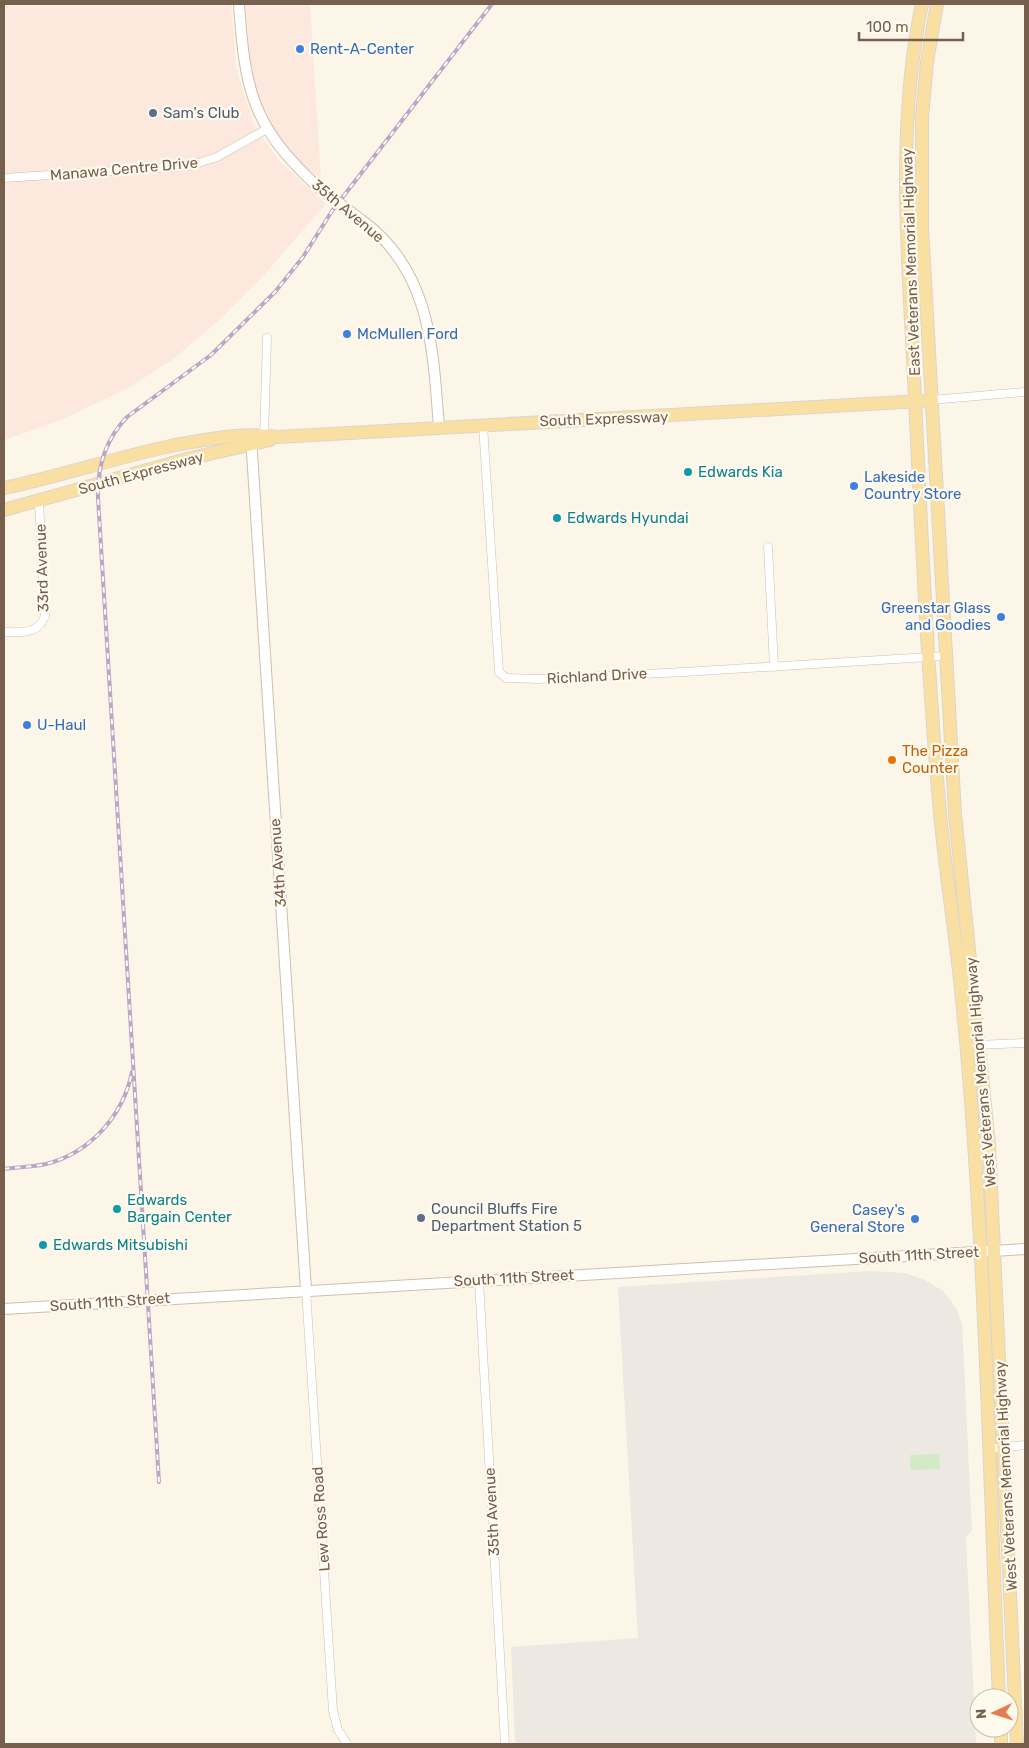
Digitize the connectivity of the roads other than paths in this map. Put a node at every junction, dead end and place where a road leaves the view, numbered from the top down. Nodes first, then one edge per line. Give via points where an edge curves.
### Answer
1 (239, 4) edge
2 (922, 4) edge
3 (937, 4) edge
4 (266, 129) junction
5 (4, 178) edge
6 (267, 338) dead end
7 (1025, 392) edge
8 (931, 400) junction
9 (915, 402) junction
10 (483, 425) junction
11 (439, 428) junction
12 (258, 439) junction
13 (4, 488) edge
14 (39, 501) junction
15 (4, 510) edge
16 (768, 547) dead end
17 (4, 632) edge
18 (945, 656) junction
19 (929, 657) junction
20 (774, 667) junction
21 (1025, 1043) edge
22 (980, 1045) junction
23 (966, 1046) junction
24 (1025, 1249) edge
25 (996, 1251) junction
26 (980, 1252) junction
27 (479, 1281) junction
28 (306, 1290) junction
29 (4, 1309) edge
30 (1025, 1445) edge
31 (1004, 1448) junction
32 (988, 1449) junction
33 (999, 1688) edge
34 (347, 1744) edge
35 (505, 1744) edge
36 (1017, 1744) edge

1 - 4 street, 35th Avenue via 247,80
2 - 9 main road, East Veterans Memorial Highway via 912,74 906,176
3 - 8 main road, East Veterans Memorial Highway via 924,87 921,157
4 - 5 street, Manawa Centre Drive via 217,157 189,166
4 - 11 street, 35th Avenue, bridge via 286,156 318,187 385,240 399,258 421,300 433,350
6 - 12 street
7 - 8 street
8 - 9 main road, South Expressway
8 - 18 main road, West Veterans Memorial Highway
9 - 10 main road, South Expressway
9 - 19 main road, West Veterans Memorial Highway
10 - 11 main road, South Expressway
10 - 20 street, Richland Drive via 499,672 502,676 514,680
11 - 12 main road, South Expressway
12 - 13 main road, South Expressway via 216,438 147,451
12 - 14 main road, South Expressway
12 - 28 street, 34th Avenue
14 - 15 main road, South Expressway
14 - 17 street, 33rd Avenue via 45,616 31,632
16 - 20 street
18 - 19 street, Richland Drive
18 - 22 main road, West Veterans Memorial Highway via 956,814
19 - 20 street, Richland Drive
19 - 23 main road, West Veterans Memorial Highway via 940,815
21 - 22 street
22 - 23 street
22 - 25 main road, West Veterans Memorial Highway
23 - 26 main road, West Veterans Memorial Highway
24 - 25 street, South 11th Street
25 - 26 street, South 11th Street
25 - 31 main road, West Veterans Memorial Highway
26 - 27 street, South 11th Street
26 - 32 main road, West Veterans Memorial Highway
27 - 28 street, South 11th Street
27 - 35 street, 35th Avenue
28 - 29 street, South 11th Street
28 - 34 street, Lew Ross Road via 333,1711 338,1730
30 - 31 street
31 - 32 street
31 - 36 main road, West Veterans Memorial Highway
32 - 33 main road, West Veterans Memorial Highway

